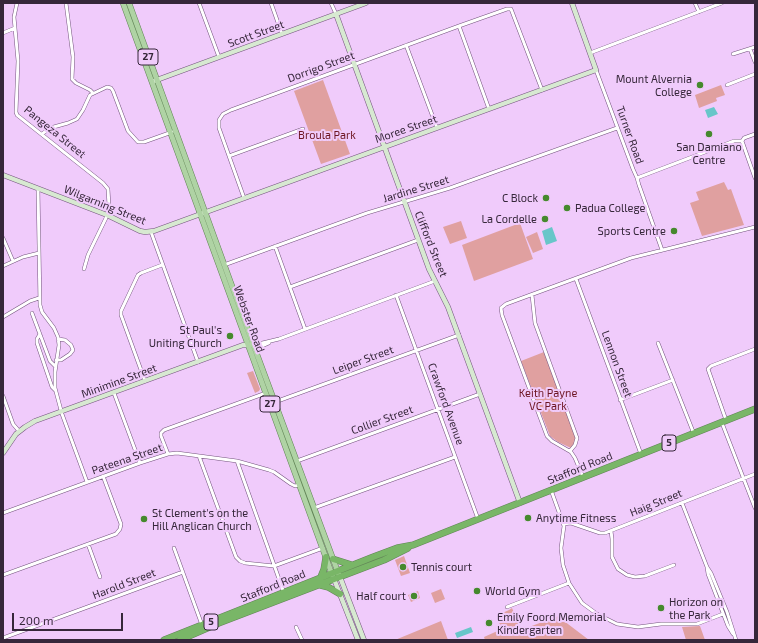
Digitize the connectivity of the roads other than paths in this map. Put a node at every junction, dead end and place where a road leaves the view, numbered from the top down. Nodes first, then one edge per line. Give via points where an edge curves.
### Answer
1 (17, 3) edge
2 (66, 3) edge
3 (123, 3) edge
4 (129, 3) edge
5 (199, 3) edge
6 (270, 3) edge
7 (331, 3) edge
8 (366, 3) edge
9 (572, 3) edge
10 (695, 3) edge
11 (722, 3) edge
12 (699, 12) junction
13 (336, 14) junction
14 (459, 26) junction
15 (15, 28) junction
16 (3, 33) edge
17 (282, 34) junction
18 (406, 46) junction
19 (755, 47) edge
20 (750, 49) junction
21 (590, 53) junction
22 (733, 54) dead end
23 (219, 57) junction
24 (755, 62) edge
25 (354, 65) junction
26 (596, 70) junction
27 (755, 74) edge
28 (154, 81) junction
29 (727, 84) dead end
30 (542, 90) junction
31 (93, 93) junction
32 (489, 109) junction
33 (437, 128) junction
34 (617, 128) junction
35 (303, 129) dead end
36 (173, 132) junction
37 (42, 134) junction
38 (755, 134) edge
39 (742, 141) junction
40 (384, 147) junction
41 (228, 156) junction
42 (3, 175) edge
43 (637, 178) junction
44 (755, 178) edge
45 (38, 189) junction
46 (244, 198) junction
47 (404, 202) junction
48 (203, 213) junction
49 (107, 215) junction
50 (755, 227) edge
51 (151, 232) junction
52 (3, 238) edge
53 (418, 240) junction
54 (275, 246) junction
55 (662, 250) junction
56 (39, 253) junction
57 (13, 261) junction
58 (162, 265) junction
59 (3, 266) edge
60 (222, 266) junction
61 (84, 269) dead end
62 (576, 279) junction
63 (435, 281) junction
64 (290, 287) junction
65 (396, 295) junction
66 (532, 295) junction
67 (39, 298) junction
68 (32, 313) dead end
69 (3, 317) edge
70 (305, 329) junction
71 (40, 334) junction
72 (458, 335) junction
73 (58, 339) junction
74 (270, 342) junction
75 (658, 343) dead end
76 (251, 345) junction
77 (755, 349) edge
78 (416, 350) junction
79 (256, 352) junction
80 (56, 360) junction
81 (198, 362) junction
82 (55, 366) junction
83 (673, 380) junction
84 (145, 381) junction
85 (56, 391) junction
86 (114, 393) junction
87 (266, 393) junction
88 (480, 394) junction
89 (3, 396) edge
90 (620, 400) junction
91 (275, 402) junction
92 (438, 409) junction
93 (755, 409) edge
94 (62, 412) junction
95 (724, 422) junction
96 (19, 431) junction
97 (694, 434) junction
98 (570, 451) junction
99 (3, 453) edge
100 (168, 454) junction
101 (641, 454) junction
102 (199, 456) junction
103 (455, 457) junction
104 (237, 461) junction
105 (294, 462) junction
106 (140, 463) junction
107 (755, 474) edge
108 (103, 476) junction
109 (583, 477) junction
110 (744, 479) junction
111 (87, 482) junction
112 (302, 483) junction
113 (551, 490) junction
114 (520, 503) junction
115 (682, 503) junction
116 (314, 508) junction
117 (755, 508) edge
118 (3, 512) edge
119 (478, 519) junction
120 (563, 524) junction
121 (611, 531) junction
122 (88, 544) junction
123 (413, 545) junction
124 (174, 548) dead end
125 (323, 548) junction
126 (326, 557) junction
127 (333, 559) junction
128 (352, 565) junction
129 (674, 565) dead end
130 (274, 566) junction
131 (707, 567) junction
132 (183, 572) junction
133 (3, 575) edge
134 (336, 575) junction
135 (100, 577) dead end
136 (320, 582) junction
137 (569, 583) junction
138 (284, 593) junction
139 (340, 594) junction
140 (507, 607) dead end
141 (723, 614) junction
142 (202, 625) junction
143 (296, 627) dead end
144 (734, 635) junction
145 (3, 638) edge
146 (176, 638) edge
147 (188, 638) edge
148 (360, 639) edge
149 (164, 640) edge
150 (302, 640) edge
151 (736, 640) edge

1 - 15 street, Pangeza Street
2 - 31 street via 73,57 72,78 74,82
3 - 28 main road, Webster Road / 27
4 - 28 main road, Webster Road / 27
5 - 23 street
6 - 17 street
7 - 13 street
8 - 13 street, Scott Street
9 - 21 street, Turner Road
10 - 12 street
11 - 12 street
12 - 21 street
13 - 17 street, Scott Street
13 - 25 street, Clifford Street
14 - 18 street, Dorrigo Street
14 - 30 street, Dorrigo Street via 511,9
14 - 32 street
15 - 16 street
15 - 37 street, Pangeza Street via 18,61 16,112
17 - 23 street, Scott Street
18 - 25 street, Dorrigo Street
18 - 33 street
19 - 20 street
20 - 22 street
20 - 24 street
21 - 26 street, Turner Road
23 - 28 street, Scott Street
25 - 40 street, Clifford Street
25 - 41 street, Dorrigo Street via 223,114 219,120 219,128
26 - 30 street, Moree Street
26 - 34 street, Turner Road
27 - 29 street
28 - 36 main road, Webster Road / 27
30 - 32 street, Moree Street
31 - 36 street via 107,87 111,88 128,131 138,142
31 - 37 street via 77,119 48,129
32 - 33 street, Moree Street
33 - 40 street, Moree Street
34 - 43 street, Turner Road
34 - 47 street, Jardine Street via 436,193
35 - 41 street
36 - 48 main road, Webster Road / 27
37 - 49 street, Pangeza Street via 106,185 109,206
38 - 39 street
39 - 43 street
39 - 44 street
40 - 46 street, Moree Street
40 - 47 street, Clifford Street
41 - 46 street, Dorrigo Street
42 - 45 street, Wilgarning Street
43 - 55 street, Turner Road
45 - 49 street, Wilgarning Street
45 - 56 street
46 - 48 street, Moree Street
47 - 53 street, Clifford Street
47 - 54 street, Jardine Street
48 - 51 street, Wilgarning Street
48 - 60 main road, Webster Road / 27
49 - 51 street, Wilgarning Street via 140,231
49 - 61 street
50 - 55 street
51 - 58 street
52 - 57 street
53 - 63 street, Clifford Street
53 - 64 street
54 - 60 street, Jardine Street
54 - 64 street
55 - 62 street via 631,258
56 - 57 street
56 - 67 street
57 - 59 street
58 - 81 street
58 - 84 street via 138,275 121,311
60 - 76 main road, Webster Road / 27
62 - 66 street
62 - 90 street, Lennon Street
63 - 65 street
63 - 72 street, Clifford Street via 446,300
64 - 70 street
65 - 70 street
65 - 78 street, Crawford Avenue
66 - 98 street via 535,323 577,438
66 - 98 street via 506,304 502,308 502,315 547,436
67 - 69 street
67 - 73 street via 42,312 54,328
68 - 71 street
70 - 74 street
71 - 82 street via 50,361
71 - 85 street via 37,343 52,387
72 - 78 street, Leiper Street
72 - 88 street, Clifford Street
73 - 80 street
73 - 80 street via 65,340 73,350 60,360
74 - 76 street
74 - 79 street
75 - 83 street
76 - 79 main road, Webster Road / 27
76 - 81 street, Minimine Street via 242,345
76 - 87 main road, Webster Road / 27
77 - 95 street via 708,369
78 - 91 street, Leiper Street
78 - 92 street, Crawford Avenue
79 - 91 main road, Webster Road / 27
80 - 82 street
81 - 84 street, Minimine Street
82 - 85 street
83 - 90 street
83 - 97 street
84 - 86 street, Minimine Street
85 - 94 street
86 - 94 street, Minimine Street
86 - 106 street
87 - 100 street via 164,430 161,436
87 - 105 main road, Webster Road / 27
88 - 92 street, Collier Street
88 - 114 street, Clifford Street
89 - 96 street via 13,424
90 - 101 street, Lennon Street
91 - 105 main road, Webster Road / 27
92 - 103 street, Crawford Avenue
92 - 105 street, Collier Street
93 - 95 highway, Stafford Road / 5
94 - 96 street, Minimine Street via 31,423
94 - 111 street
95 - 97 highway, Stafford Road / 5
95 - 110 street
96 - 99 street, Minimine Street
97 - 101 highway, Stafford Road / 5
98 - 109 street
100 - 102 street, Pateena Street
100 - 106 street, Pateena Street
101 - 109 highway, Stafford Road / 5
102 - 104 street, Pateena Street
102 - 130 street via 236,557 245,563
103 - 116 street
103 - 119 street, Crawford Avenue
104 - 112 street, Pateena Street via 269,470 295,486
104 - 130 street
105 - 112 main road, Webster Road / 27
106 - 108 street, Pateena Street
107 - 110 street, Haig Street
108 - 111 street, Pateena Street
108 - 122 street via 121,524 120,529 116,534
109 - 113 highway, Stafford Road / 5
110 - 115 street, Haig Street
110 - 117 street
111 - 118 street, Pateena Street
112 - 116 main road, Webster Road / 27
112 - 125 main road, Webster Road / 27
113 - 114 highway, Stafford Road / 5
113 - 120 street
114 - 119 highway, Stafford Road / 5
115 - 121 street, Haig Street
115 - 131 street
116 - 127 main road, Webster Road / 27
119 - 123 highway, Stafford Road / 5
120 - 121 street, Haig Street via 571,523 600,533
120 - 137 street via 562,565
121 - 129 street via 612,557 618,569 627,575 645,576
122 - 133 street
122 - 135 street
123 - 128 highway, Stafford Road / 5 via 397,548
123 - 134 highway, Stafford Road / 5 via 400,553
124 - 132 street
125 - 126 main road, Webster Road / 27
125 - 130 street
126 - 134 main road, Webster Road / 27
126 - 136 highway
127 - 128 highway
127 - 134 main road, Webster Road / 27
128 - 134 highway, Stafford Road / 5
130 - 138 street
131 - 141 street
131 - 144 street
132 - 142 street
132 - 145 street, Harold Street
134 - 136 highway, Stafford Road / 5
134 - 139 street, Webster Road
134 - 148 street, Webster Road
136 - 138 highway, Stafford Road / 5
136 - 139 highway
136 - 147 highway, Stafford Road / 5
137 - 140 street
137 - 141 street via 584,605 599,616 621,625 638,627 697,624
138 - 142 highway, Stafford Road / 5
139 - 148 street, Webster Road
141 - 144 street
142 - 146 highway, Stafford Road / 5
143 - 150 street
144 - 151 street
146 - 147 highway, Stafford Road / 5
146 - 149 highway, Stafford Road / 5

